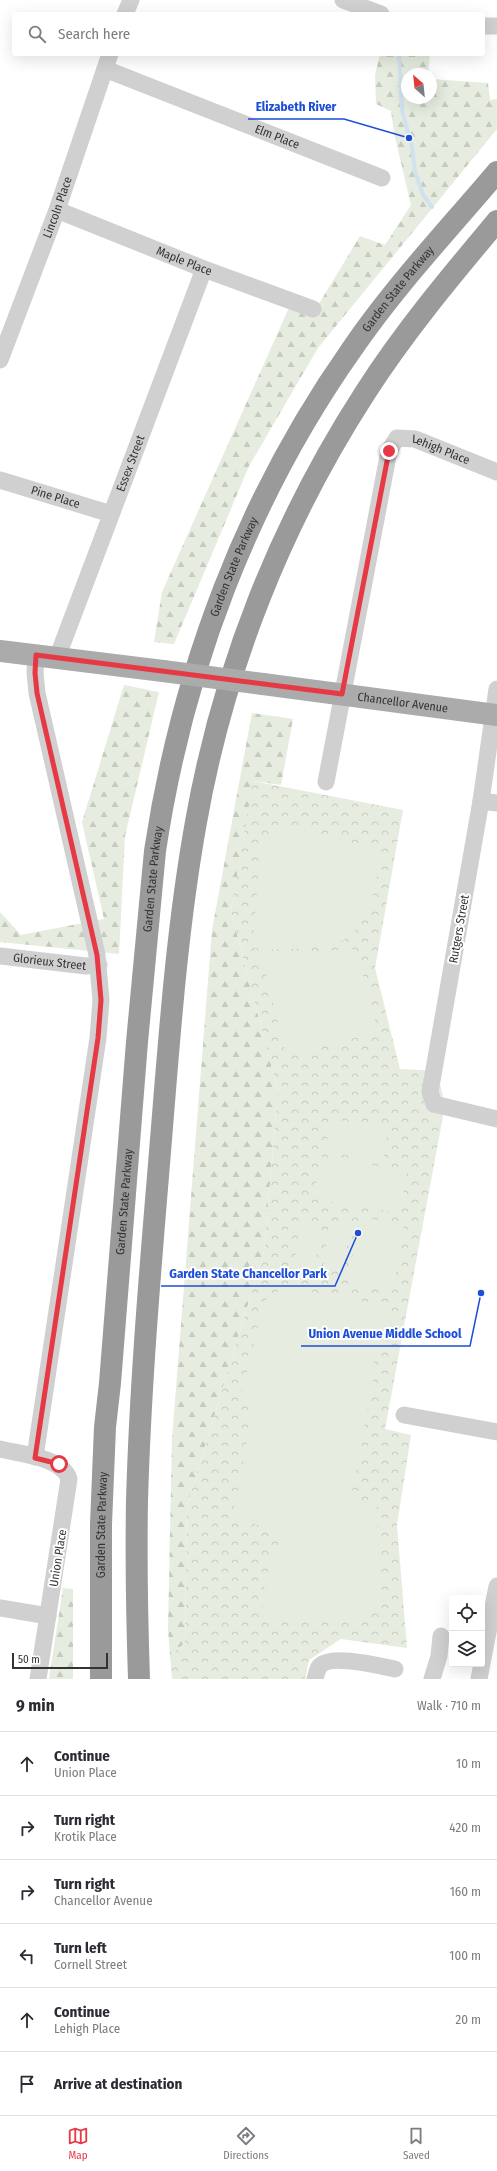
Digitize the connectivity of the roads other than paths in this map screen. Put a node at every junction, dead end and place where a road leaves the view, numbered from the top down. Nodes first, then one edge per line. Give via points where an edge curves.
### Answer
1 (131, 0) edge
2 (344, 0) edge
3 (126, 12) edge
4 (376, 12) edge
5 (485, 26) edge
6 (497, 26) edge
7 (108, 62) edge
8 (497, 172) edge
9 (382, 178) dead end
10 (57, 210) junction
11 (497, 221) edge
12 (204, 269) junction
13 (313, 309) dead end
14 (0, 360) edge
15 (497, 472) edge
16 (0, 480) edge
17 (111, 514) junction
18 (0, 651) edge
19 (47, 657) junction
20 (497, 689) edge
21 (342, 694) junction
22 (495, 714) edge
23 (326, 782) dead end
24 (489, 802) edge
25 (0, 956) edge
26 (99, 965) junction
27 (497, 1119) edge
28 (404, 1415) dead end
29 (497, 1432) edge
30 (0, 1449) edge
31 (35, 1458) junction
32 (497, 1586) edge
33 (0, 1608) edge
34 (48, 1616) junction
35 (494, 1625) edge
36 (441, 1636) dead end
37 (396, 1669) dead end
38 (100, 1677) edge
39 (38, 1679) edge
40 (139, 1679) edge
41 (315, 1679) edge
42 (432, 1679) edge
43 (479, 1679) edge

1 - 3 street
2 - 4 street
5 - 6 street
7 - 9 street, Elm Place
7 - 10 street, Lincoln Place
8 - 38 highway, Garden State Parkway via 380,311 352,348 302,427 259,509 222,594 204,644 180,729 155,851 128,1136 105,1434 101,1524
10 - 12 street, Maple Place
10 - 14 street, Lincoln Place
11 - 40 highway via 392,352 320,468 261,590 215,733 195,826 177,954 148,1294 137,1499
12 - 13 street, Maple Place
12 - 17 street, Essex Street
15 - 21 street, Lehigh Place via 415,439 397,438 389,451
16 - 17 street, Pine Place
17 - 19 street, Essex Street
18 - 19 main road, Chancellor Avenue
19 - 21 main road, Chancellor Avenue, bridge
19 - 26 street, Essex Street via 35,673 37,693
20 - 22 street, Rutgers Street
21 - 22 main road, Chancellor Avenue
21 - 23 street
22 - 24 street, Rutgers Street
24 - 27 street, Rutgers Street via 430,1092 434,1104
25 - 26 street, Glorieux Street via 86,966
26 - 31 street, Essex Street via 101,1000 98,1038
28 - 29 street
30 - 31 street, Union Place
31 - 34 street, Union Place via 59,1464 69,1479
32 - 35 street
33 - 34 street
34 - 39 street, Union Place
35 - 43 street
36 - 42 street via 439,1656
37 - 41 street via 338,1660 327,1661 319,1667

